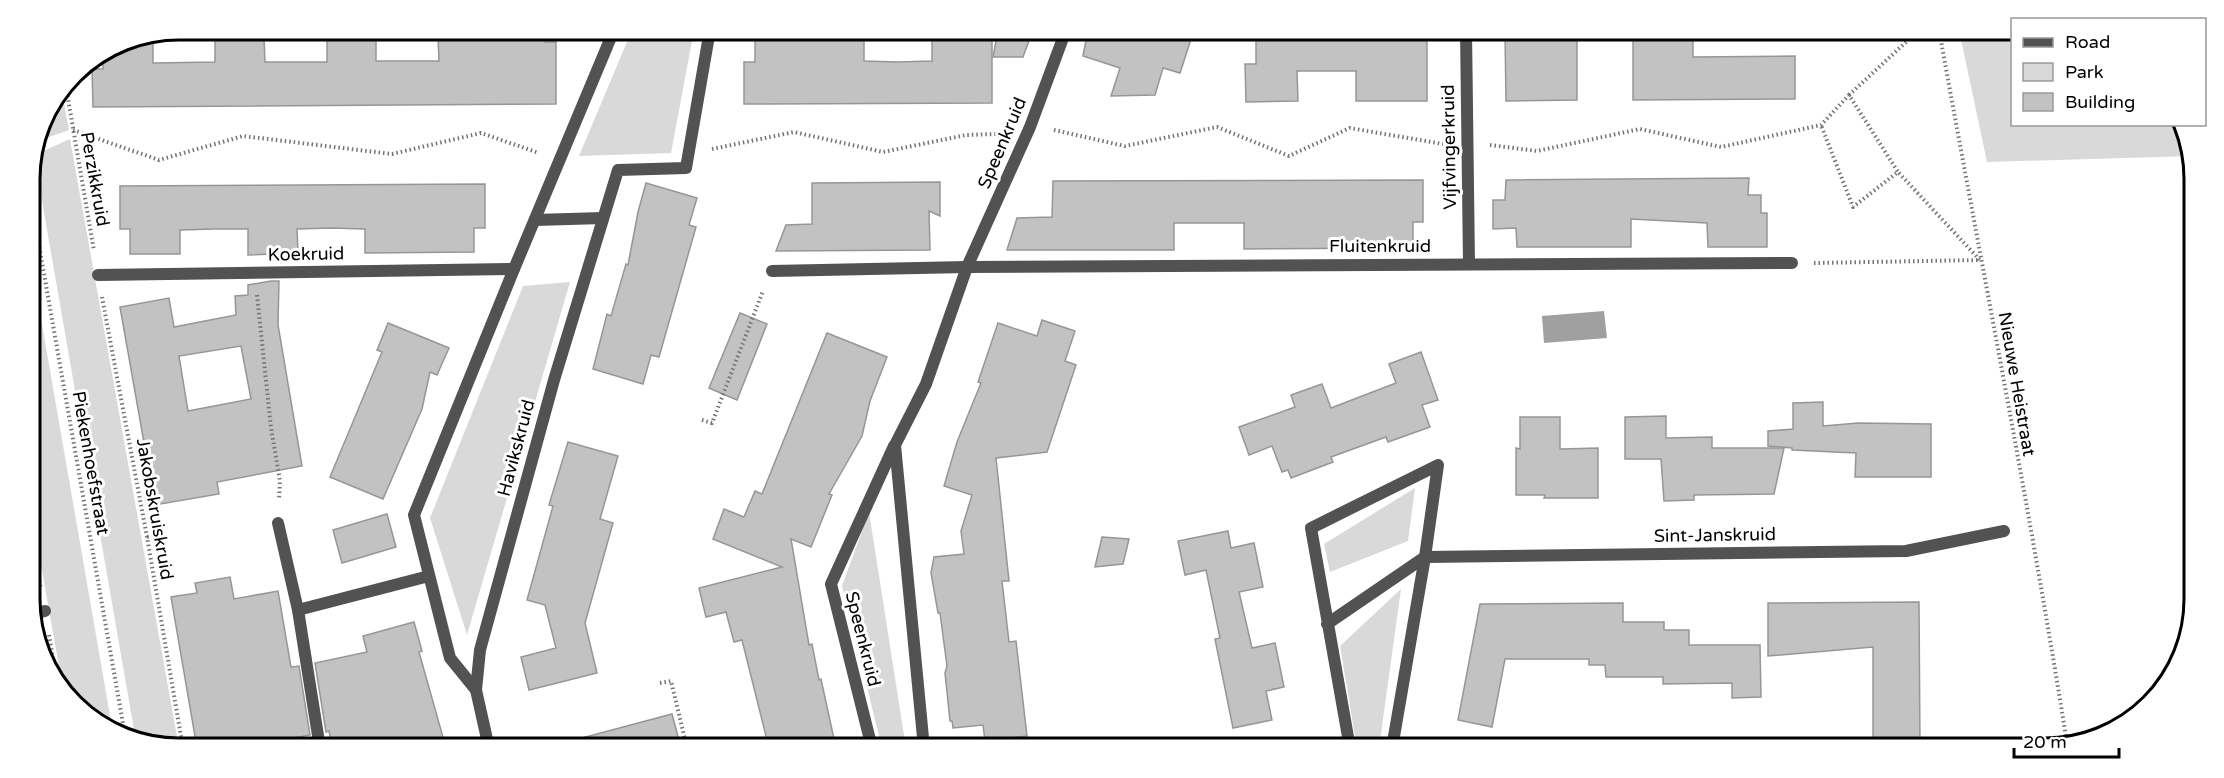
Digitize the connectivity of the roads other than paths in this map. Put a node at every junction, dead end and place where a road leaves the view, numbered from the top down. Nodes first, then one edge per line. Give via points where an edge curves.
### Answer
1 (1466, 40) edge
2 (609, 41) edge
3 (708, 41) edge
4 (1062, 41) edge
5 (603, 218) junction
6 (534, 220) junction
7 (1792, 263) road end
8 (1469, 264) junction
9 (968, 267) junction
10 (514, 268) junction
11 (771, 271) road end
12 (98, 275) road end
13 (895, 445) junction
14 (278, 524) road end
15 (2004, 531) dead end
16 (1425, 557) junction
17 (429, 576) junction
18 (298, 610) junction
19 (1327, 624) junction
20 (476, 690) junction
21 (1348, 737) edge
22 (1394, 737) edge
23 (318, 738) edge
24 (487, 738) edge
25 (869, 738) edge
26 (923, 738) edge

1 - 8 street, Vijfvingerkruid
2 - 6 street, Havikskruid
3 - 5 street, Havikskruid via 686,168 618,170
4 - 9 street, Speenkruid via 1030,127
5 - 6 street
5 - 20 street, Havikskruid via 483,639
6 - 10 street, Havikskruid
7 - 8 street, Fluitenkruid
8 - 9 street, Fluitenkruid
9 - 11 street
9 - 13 street, Speenkruid via 926,384
10 - 12 street, Koekruid
10 - 17 street, Havikskruid via 414,515
13 - 25 street, Speenkruid via 831,584
13 - 26 street
14 - 18 street
15 - 16 street, Sint-Janskruid via 1906,551
16 - 19 street
16 - 19 street via 1438,465 1311,528
16 - 22 street
17 - 18 street
17 - 20 street, Havikskruid via 450,658
18 - 23 street
19 - 21 street
20 - 24 street, Havikskruid

